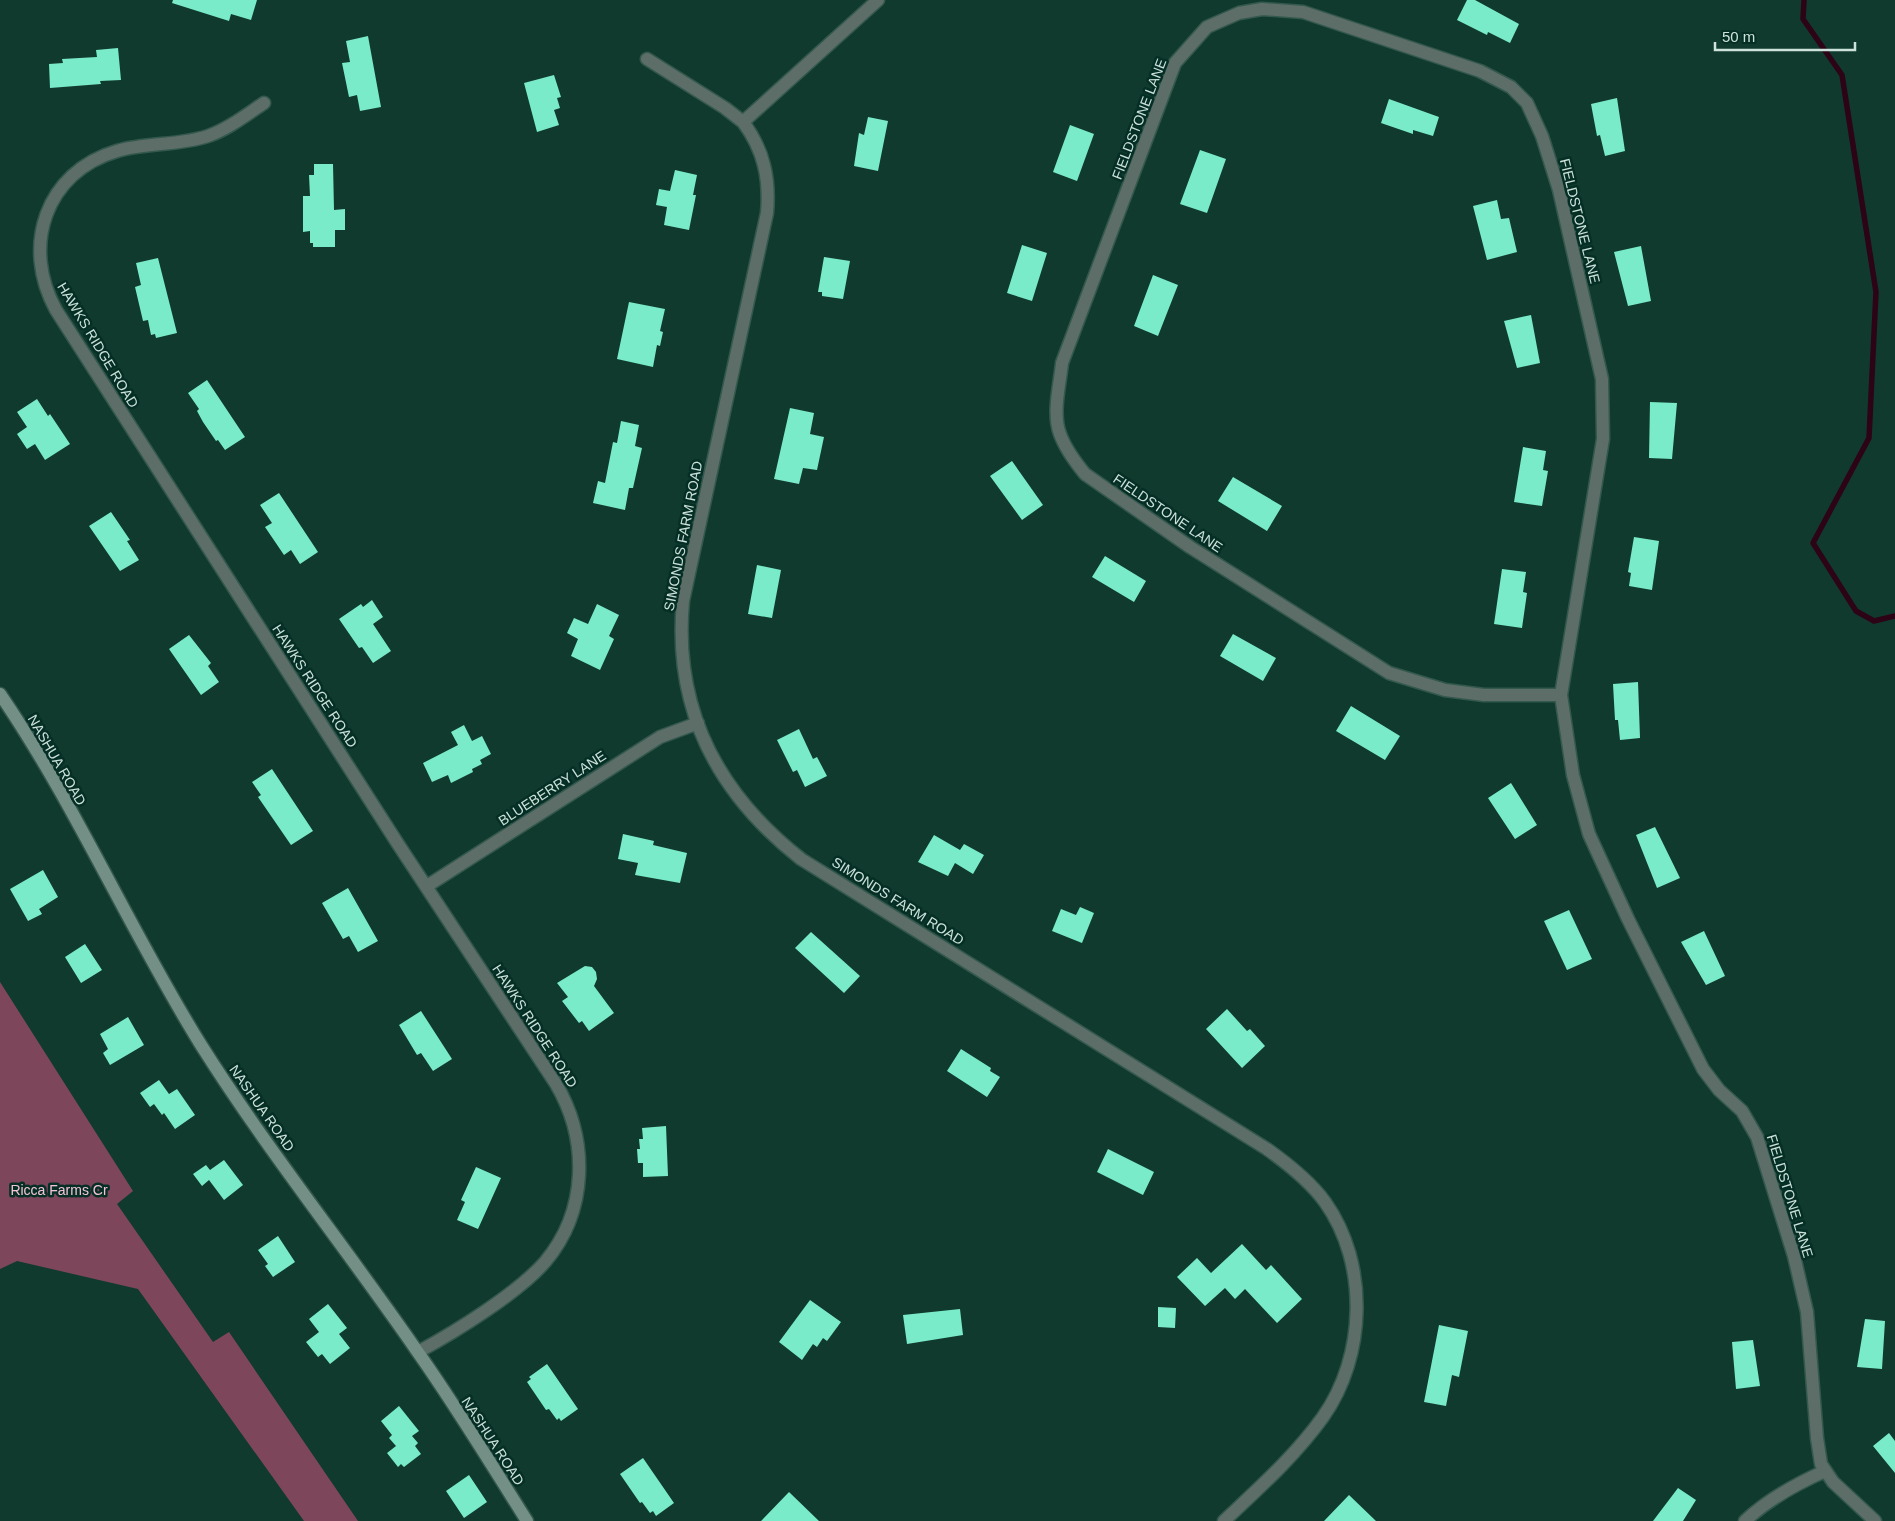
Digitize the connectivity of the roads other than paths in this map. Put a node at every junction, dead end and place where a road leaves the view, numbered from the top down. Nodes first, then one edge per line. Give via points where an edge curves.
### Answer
1 (878, 0) edge
2 (648, 59) dead end
3 (264, 103) dead end
4 (743, 122) junction
5 (0, 694) edge
6 (1561, 695) junction
7 (698, 723) junction
8 (427, 886) junction
9 (418, 1352) junction
10 (1825, 1471) junction
11 (527, 1521) edge
12 (1224, 1521) edge
13 (1745, 1521) edge
14 (1875, 1521) edge

1 - 4 street
2 - 4 street
3 - 8 street, HAWKS RIDGE ROAD via 209,136 120,150 98,158 78,171 58,192 45,218 39,252 42,276 56,310
4 - 7 street, SIMONDS FARM ROAD via 766,168 767,213 684,601 684,663
5 - 9 main road, NASHUA ROAD via 47,769 140,941 202,1047
6 - 6 street, FIELDSTONE LANE via 1603,439 1602,379 1559,190 1542,136 1527,103 1511,87 1480,71 1303,12 1262,9 1239,13 1207,27 1175,63 1062,363 1057,409 1060,434 1085,474 1190,547 1389,673 1445,690 1484,695
6 - 10 street, FIELDSTONE LANE via 1572,775 1593,842 1703,1069 1719,1090 1742,1111 1757,1137 1794,1256 1807,1312 1817,1438
7 - 8 street, BLUEBERRY LANE via 664,734
7 - 12 street, SIMONDS FARM ROAD via 716,765 732,791 777,840 801,859 1239,1130 1286,1162 1325,1202 1346,1246 1354,1280 1355,1332 1347,1368 1332,1402 1307,1438
8 - 9 street, HAWKS RIDGE ROAD via 563,1096 577,1138 580,1167 571,1217 546,1261 513,1290
9 - 11 main road, NASHUA ROAD
10 - 13 street via 1767,1503
10 - 14 street, FIELDSTONE LANE via 1832,1482

